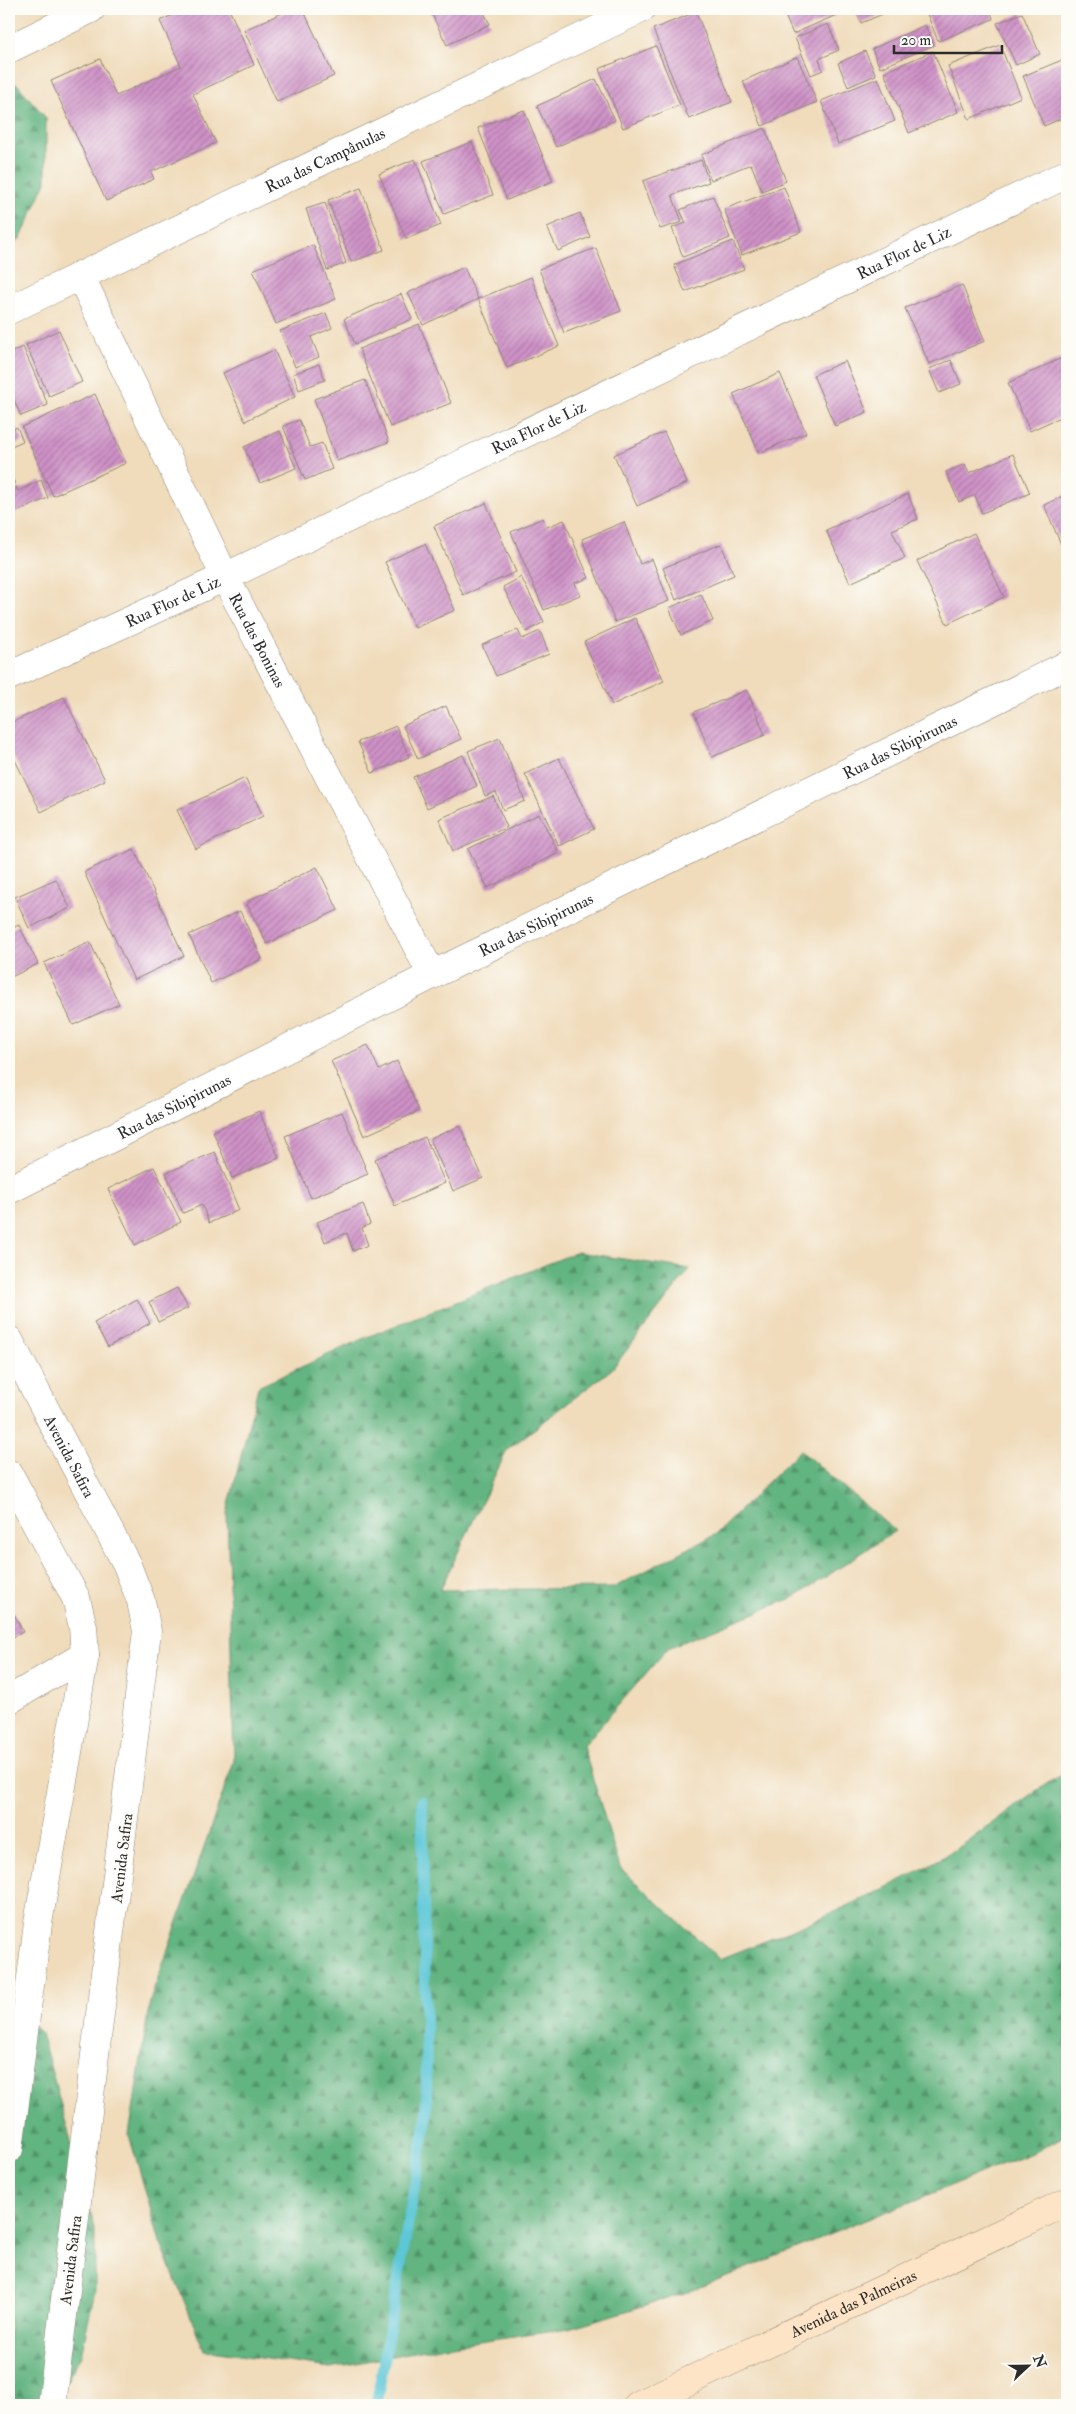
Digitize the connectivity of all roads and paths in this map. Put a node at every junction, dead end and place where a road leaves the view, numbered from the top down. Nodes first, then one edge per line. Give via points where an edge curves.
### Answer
1 (91, 9) edge
2 (640, 9) edge
3 (9, 49) edge
4 (1067, 174) edge
5 (80, 275) junction
6 (9, 310) edge
7 (225, 577) junction
8 (1067, 665) edge
9 (9, 676) edge
10 (432, 975) junction
11 (9, 1190) edge
12 (9, 1340) edge
13 (9, 1474) edge
14 (85, 1655) junction
15 (9, 1700) edge
16 (9, 2149) edge
17 (1067, 2202) edge
18 (52, 2405) edge
19 (638, 2405) edge

1 - 3 street
2 - 5 street, Rua das Campânulas
4 - 7 street, Rua Flor de Liz
5 - 6 street, Rua das Campânulas
5 - 7 street, Rua das Boninas
7 - 9 street, Rua Flor de Liz
7 - 10 street, Rua das Boninas
8 - 10 street, Rua das Sibipirunas
10 - 11 street, Rua das Sibipirunas
12 - 18 street, Avenida Safira via 127,1565 141,1601 147,1631
13 - 14 street via 76,1598
14 - 15 street
14 - 16 street via 38,1923
17 - 19 street, Avenida das Palmeiras

